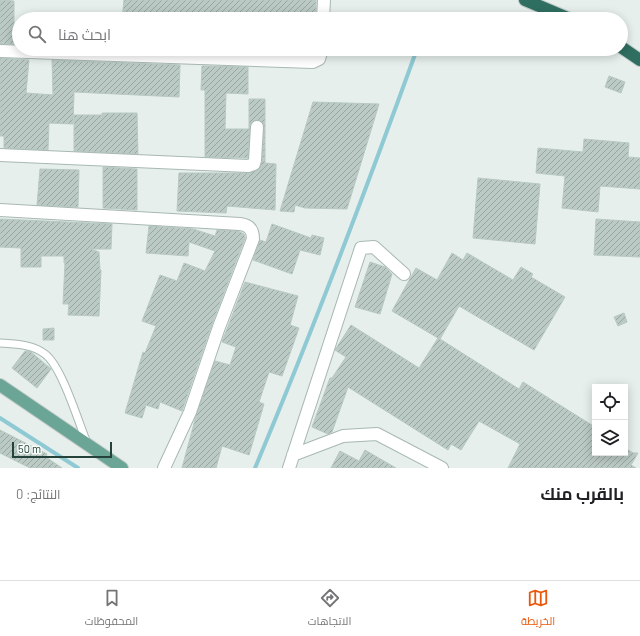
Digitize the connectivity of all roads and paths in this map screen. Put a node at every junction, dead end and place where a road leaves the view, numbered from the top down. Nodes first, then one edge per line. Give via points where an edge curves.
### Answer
1 (324, 0) edge
2 (525, 0) edge
3 (323, 12) edge
4 (553, 12) edge
5 (0, 51) edge
6 (12, 51) edge
7 (628, 52) edge
8 (142, 56) edge
9 (320, 56) edge
10 (640, 60) edge
11 (257, 128) dead end
12 (0, 155) edge
13 (0, 210) edge
14 (404, 274) dead end
15 (0, 343) edge
16 (0, 385) edge
17 (88, 445) junction
18 (293, 456) junction
19 (122, 468) edge
20 (164, 468) edge
21 (289, 468) edge
22 (442, 468) edge

1 - 3 street
2 - 4 highway
5 - 6 street
7 - 10 highway
8 - 9 street via 313,62 319,60
11 - 12 street via 255,160 254,164 248,166
13 - 20 street via 240,224 251,230 253,239 190,412
14 - 18 street via 374,247 361,248
15 - 17 lane via 23,344 45,353 57,368
16 - 17 main road
17 - 19 main road
18 - 21 street
18 - 22 street via 343,436 377,434

